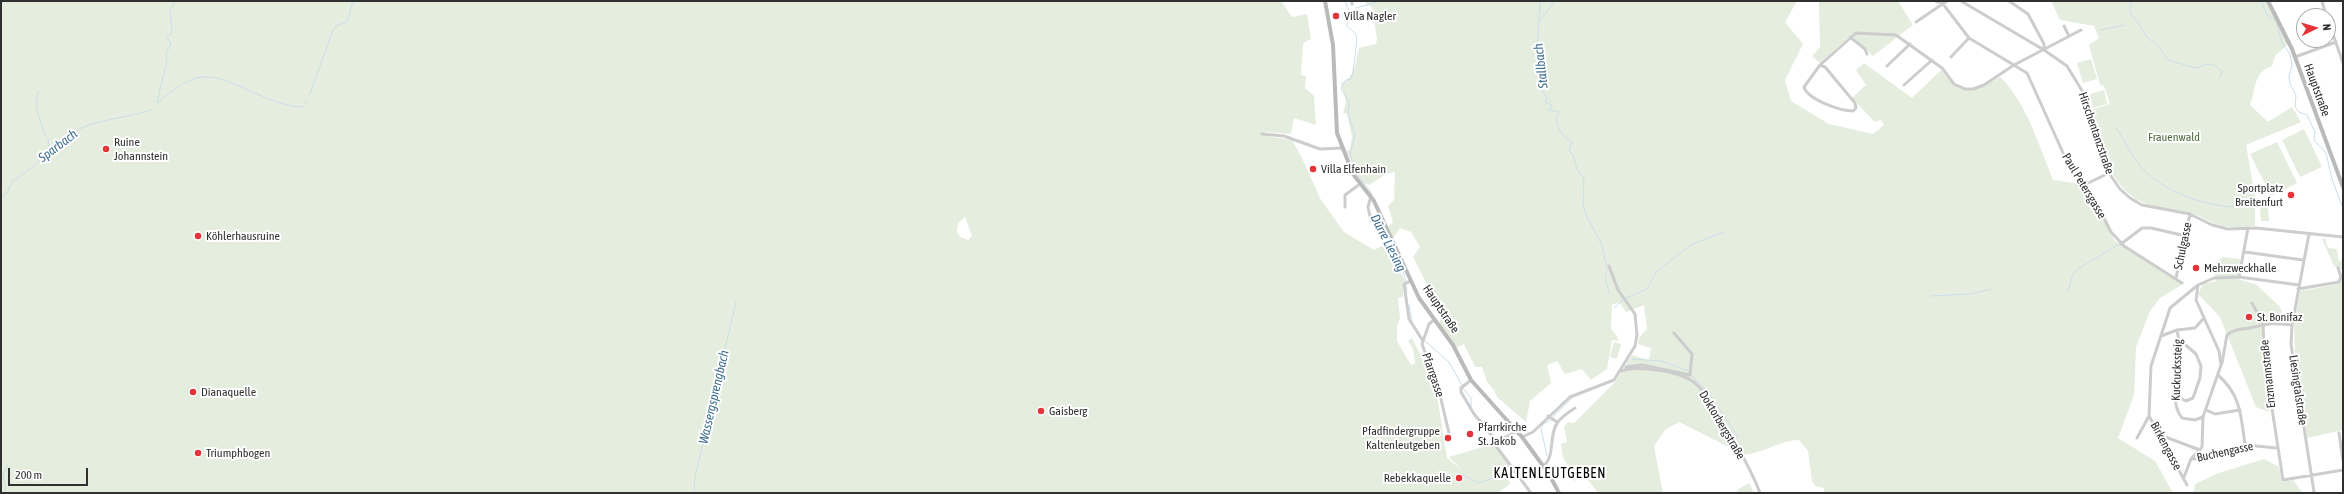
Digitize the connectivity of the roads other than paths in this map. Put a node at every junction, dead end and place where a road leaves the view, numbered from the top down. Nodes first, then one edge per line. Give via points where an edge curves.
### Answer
1 (1325, 1) edge
2 (1936, 1) edge
3 (1948, 1) edge
4 (1962, 1) edge
5 (2009, 1) edge
6 (2268, 1) edge
7 (1943, 4) junction
8 (1916, 22) dead end
9 (2064, 26) dead end
10 (2081, 30) dead end
11 (2069, 36) junction
12 (1850, 38) junction
13 (1968, 38) junction
14 (2336, 42) edge
15 (1910, 44) junction
16 (2320, 48) edge
17 (2044, 50) junction
18 (1866, 54) dead end
19 (1951, 57) dead end
20 (2295, 57) junction
21 (1932, 60) junction
22 (2343, 64) edge
23 (1820, 65) junction
24 (2014, 65) junction
25 (1887, 66) dead end
26 (1904, 85) dead end
27 (1262, 134) dead end
28 (1342, 148) junction
29 (2109, 173) junction
30 (1360, 184) junction
31 (2084, 185) junction
32 (2343, 187) edge
33 (1371, 196) junction
34 (1345, 207) dead end
35 (2190, 214) junction
36 (1371, 221) dead end
37 (2248, 228) junction
38 (2309, 234) junction
39 (2186, 236) junction
40 (2343, 237) edge
41 (2121, 244) junction
42 (2245, 252) junction
43 (2303, 260) junction
44 (1609, 266) dead end
45 (2338, 268) dead end
46 (2239, 277) junction
47 (2176, 278) junction
48 (1408, 282) junction
49 (2182, 283) dead end
50 (2198, 285) junction
51 (2299, 285) junction
52 (2298, 289) junction
53 (2252, 303) dead end
54 (2203, 319) junction
55 (1434, 320) junction
56 (2263, 324) junction
57 (2292, 325) junction
58 (2177, 330) junction
59 (1674, 332) dead end
60 (2161, 336) junction
61 (1424, 339) junction
62 (2180, 340) junction
63 (2221, 366) junction
64 (1621, 371) junction
65 (2218, 375) junction
66 (1471, 380) junction
67 (2176, 396) junction
68 (1576, 408) dead end
69 (2206, 410) junction
70 (2240, 410) junction
71 (2149, 416) junction
72 (2203, 417) junction
73 (1551, 418) junction
74 (1557, 422) junction
75 (1517, 431) junction
76 (1449, 433) dead end
77 (2338, 433) dead end
78 (2160, 435) junction
79 (1522, 437) junction
80 (2137, 438) dead end
81 (1497, 442) junction
82 (2246, 445) junction
83 (2278, 448) junction
84 (2200, 450) junction
85 (2191, 459) junction
86 (2343, 461) edge
87 (1543, 466) junction
88 (2343, 470) edge
89 (2311, 475) junction
90 (2184, 477) junction
91 (2187, 485) dead end
92 (2314, 492) dead end
93 (1531, 493) edge
94 (1558, 493) edge
95 (1760, 493) edge

1 - 28 main road, Hauptstraße via 1333,45 1336,128
2 - 7 street
3 - 7 street
4 - 17 street, Hirschentanzstraße
5 - 17 street via 2028,14 2044,44
6 - 20 main road, Hauptstraße via 2282,25
7 - 8 street
7 - 13 street
9 - 11 street
10 - 11 street
11 - 17 street
12 - 15 street via 1858,33 1888,33
12 - 18 street via 1865,49
12 - 23 street
13 - 19 street
13 - 24 street, Paul Petersgasse
14 - 22 street
15 - 21 street
15 - 25 street
16 - 20 street
17 - 24 street
17 - 29 street, Hirschentanzstraße via 2067,66 2078,83
20 - 32 main road, Hauptstraße
21 - 24 street via 1954,84 1965,89 1984,85
21 - 26 street
23 - 23 street via 1825,67 1855,103 1856,110 1844,110 1822,102 1806,92 1804,87
24 - 31 street, Paul Petersgasse via 2028,75 2064,156
27 - 28 street via 1284,136 1320,149
28 - 30 main road, Hauptstraße
29 - 31 street
29 - 35 street, Hirschentanzstraße via 2120,189 2136,202 2152,208
30 - 33 main road, Hauptstraße
30 - 34 street via 1345,195
31 - 41 street, Paul Petersgasse via 2098,204 2111,232
33 - 36 street via 1368,207
33 - 48 main road, Hauptstraße
35 - 37 street, Hirschentanzstraße via 2221,228
35 - 39 street, Schulgasse
37 - 38 street, Hirschentanzstraße
37 - 42 street
38 - 40 street, Hirschentanzstraße
38 - 43 street, Liesingtalstraße
39 - 41 street via 2142,228
39 - 47 street, Schulgasse
41 - 47 street, Paul Petersgasse
42 - 43 street
42 - 46 street
43 - 51 street, Liesingtalstraße
44 - 64 street via 1618,290 1635,314 1637,340
45 - 52 street via 2341,280 2339,282
46 - 50 street, Birkengasse via 2214,278
46 - 51 street, Birkengasse
47 - 49 street, Paul Petersgasse
48 - 55 main road, Hauptstraße
48 - 61 street via 1409,319
50 - 54 street via 2196,300
50 - 60 street, Birkengasse via 2170,308
51 - 52 street, Liesingtalstraße
52 - 57 street, Liesingtalstraße
53 - 56 street, Enzmannstraße
54 - 58 street, Kuckuckssteig via 2195,328
54 - 63 street via 2219,351
55 - 61 street, Pfarrgasse via 1429,325
55 - 66 main road, Hauptstraße via 1453,345
56 - 57 street
56 - 63 street via 2250,328 2239,327 2227,335
56 - 83 street, Enzmannstraße via 2265,363
57 - 89 street, Liesingtalstraße via 2292,357
58 - 60 street
58 - 62 street, Kuckuckssteig
59 - 64 street via 1692,354 1690,375 1642,365 1627,367
60 - 71 street, Birkengasse via 2151,366
61 - 76 street, Pfarrgasse
62 - 67 street, Kuckuckssteig
62 - 67 street via 2196,354 2201,372 2193,398 2186,401
63 - 65 street
64 - 73 street via 1608,384 1570,397
64 - 95 street, Doktorbergstraße via 1635,368 1673,374 1685,377 1696,384 1715,410
65 - 69 street
65 - 70 street via 2229,384 2236,395
66 - 75 main road, Hauptstraße
66 - 81 street via 1461,392 1474,414
67 - 72 street, Kuckuckssteig via 2176,407 2182,418 2195,420
68 - 74 street
69 - 70 street via 2215,414
69 - 72 street
70 - 82 street
71 - 78 street, Birkengasse
71 - 80 street
72 - 84 street via 2204,441
73 - 74 street
73 - 79 street
74 - 87 street via 1548,461
75 - 79 main road, Hauptstraße
75 - 81 street
77 - 86 street
78 - 84 street
78 - 90 street, Birkengasse
79 - 87 main road, Hauptstraße
81 - 93 street via 1496,446
82 - 83 street, Buchengasse
82 - 85 street, Buchengasse
83 - 89 street, Enzmannstraße via 2283,480
84 - 85 street
85 - 90 street, Buchengasse
87 - 94 main road, Hauptstraße
88 - 89 street
89 - 92 street, Liesingtalstraße
90 - 91 street, Birkengasse

